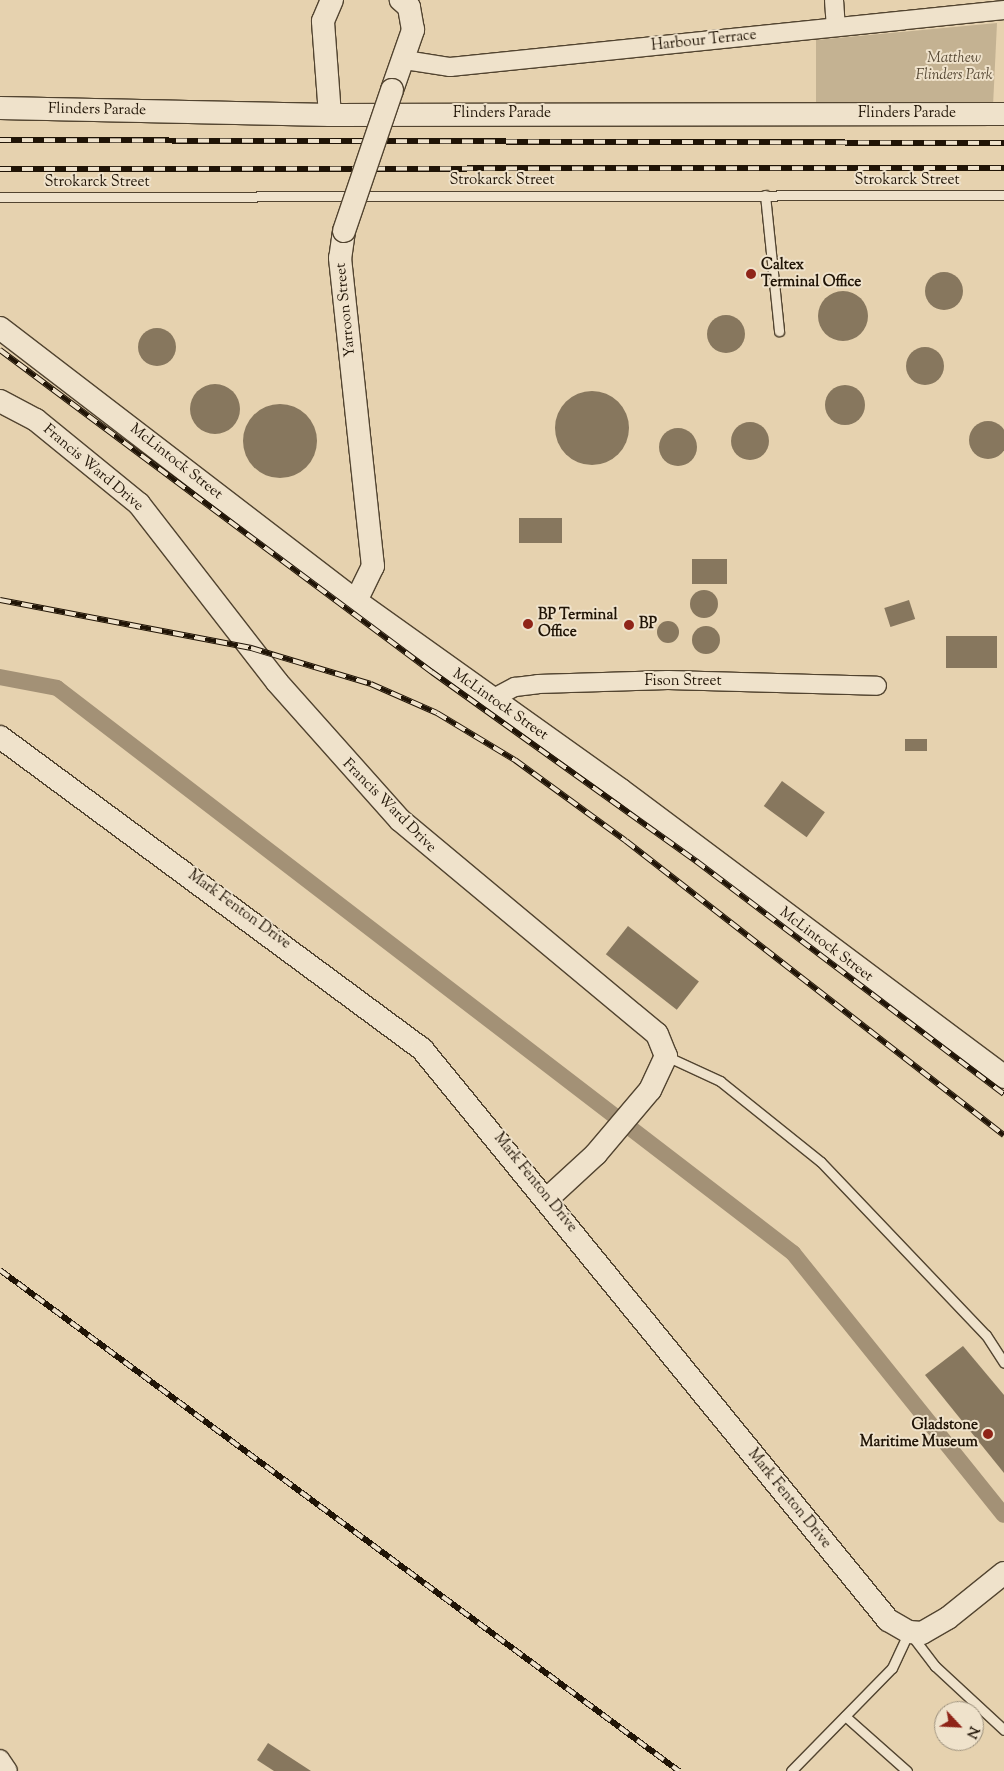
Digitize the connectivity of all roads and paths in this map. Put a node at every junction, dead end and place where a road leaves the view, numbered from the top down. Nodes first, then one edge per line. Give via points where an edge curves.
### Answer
1 (332, 0) edge
2 (401, 0) edge
3 (834, 0) edge
4 (1004, 10) edge
5 (836, 27) junction
6 (404, 60) junction
7 (0, 108) edge
8 (1004, 114) edge
9 (330, 115) junction
10 (766, 195) junction
11 (1004, 195) edge
12 (0, 197) edge
13 (0, 328) edge
14 (779, 331) dead end
15 (0, 401) edge
16 (356, 601) junction
17 (877, 686) dead end
18 (492, 699) junction
19 (0, 737) edge
20 (666, 1056) junction
21 (1004, 1077) edge
22 (547, 1200) junction
23 (1004, 1363) edge
24 (1004, 1573) edge
25 (909, 1632) junction
26 (845, 1716) junction
27 (1004, 1730) edge
28 (0, 1759) edge
29 (8, 1771) edge
30 (791, 1771) edge
31 (907, 1771) edge

1 - 9 street via 323,21
2 - 6 street, Yarroon Street via 409,7 413,30
3 - 5 street
4 - 5 street, Harbour Terrace
5 - 6 street, Harbour Terrace via 450,67
6 - 16 street, Yarroon Street, bridge via 344,231 340,258 373,566
7 - 9 street, Flinders Parade
8 - 9 street, Flinders Parade
10 - 11 lane, Strokarck Street
10 - 12 lane, Strokarck Street
10 - 14 lane
13 - 16 street, McLintock Street
15 - 20 street, Francis Ward Drive via 36,420 139,504 352,771 452,868 646,1020
16 - 18 street, McLintock Street
17 - 18 street, Fison Street via 668,680 547,684 515,687
18 - 21 street, McLintock Street
19 - 22 street, Mark Fenton Drive via 422,1049
20 - 22 street via 662,1072 635,1109 596,1154
20 - 23 lane via 720,1081 821,1162 986,1335
22 - 25 street, Mark Fenton Drive via 881,1612
24 - 25 street via 948,1618 922,1633
25 - 26 lane via 892,1668
25 - 27 lane via 935,1666
26 - 30 lane
26 - 31 lane
28 - 29 street

